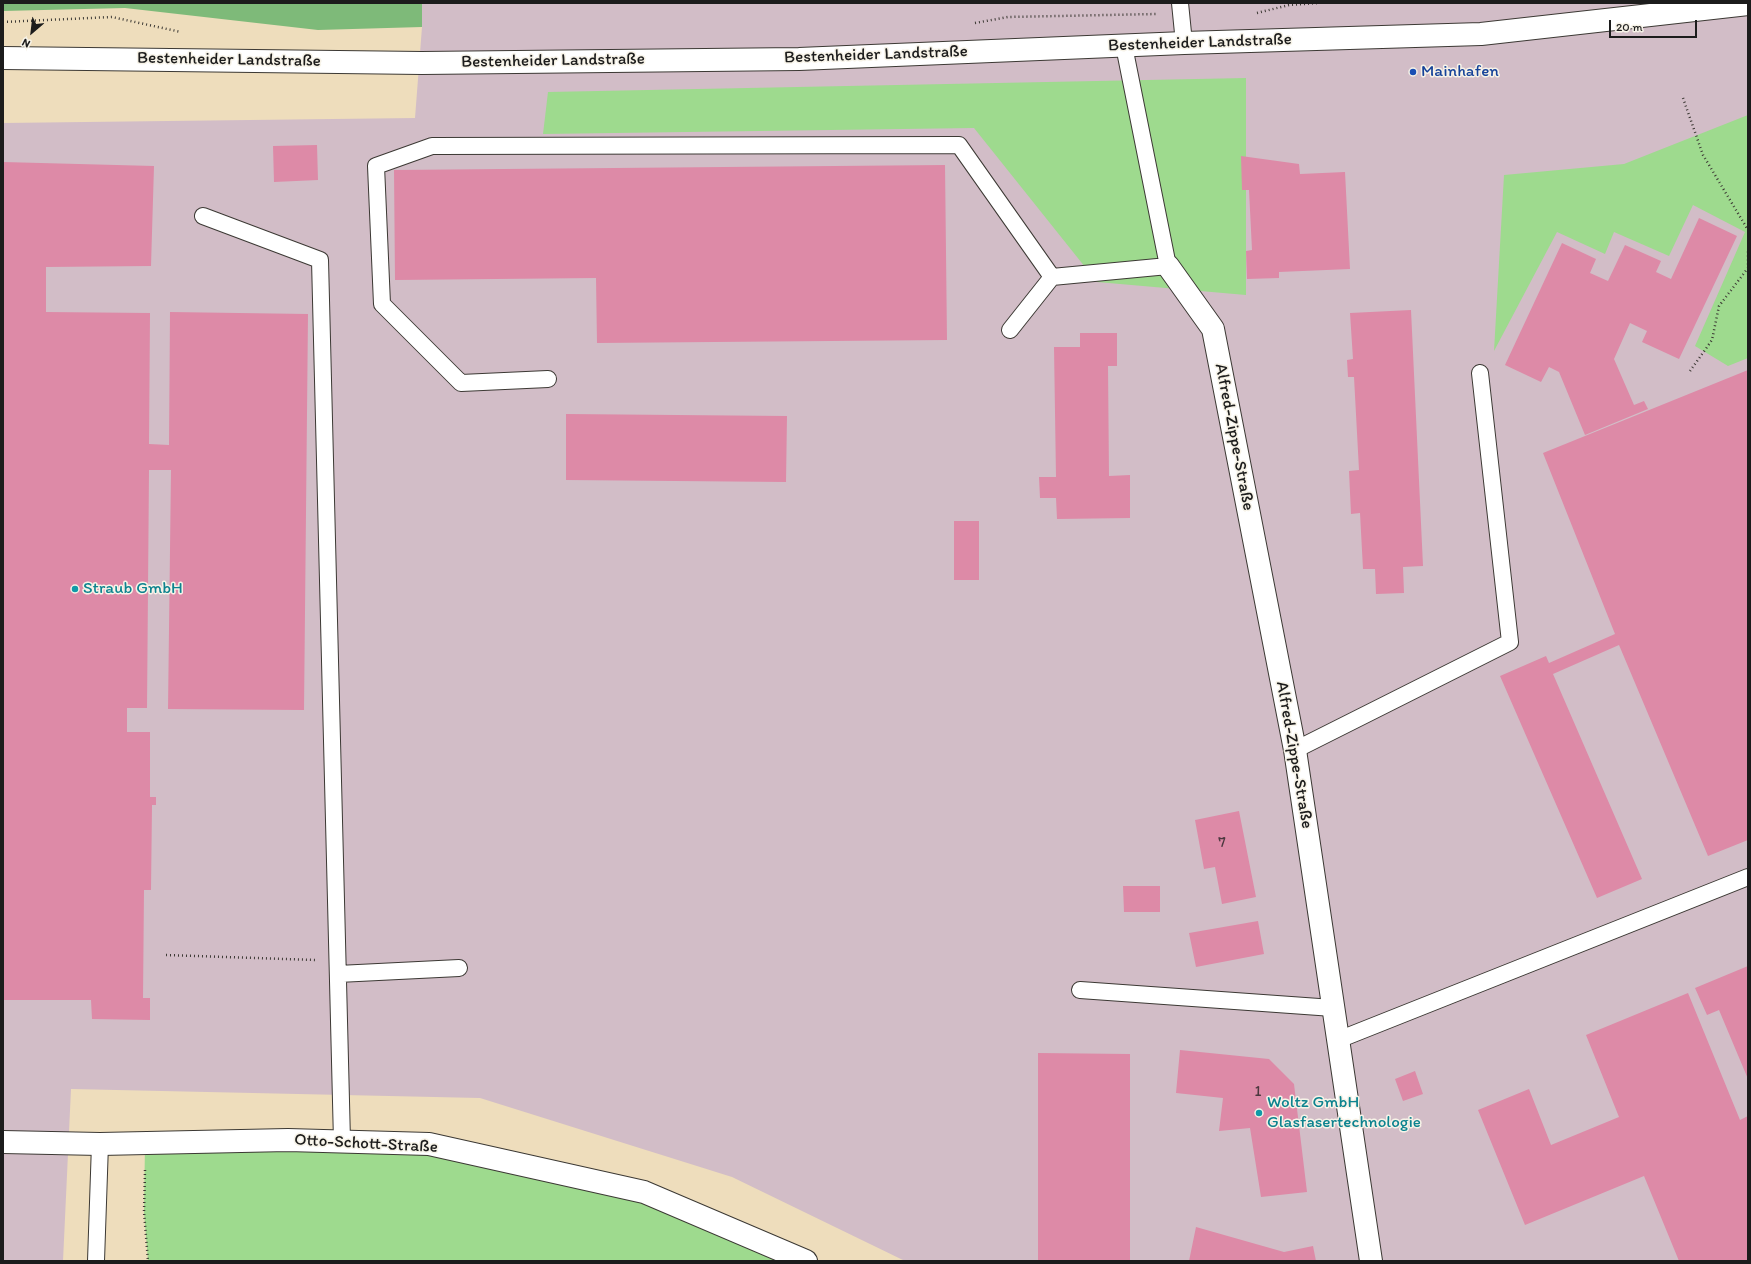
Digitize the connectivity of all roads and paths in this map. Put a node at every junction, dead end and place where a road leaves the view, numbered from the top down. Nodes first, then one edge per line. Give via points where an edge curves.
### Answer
1 (1318, 3) edge
2 (1748, 4) edge
3 (1180, 9) edge
4 (1251, 14) dead end
5 (3, 22) edge
6 (971, 24) dead end
7 (182, 32) dead end
8 (1184, 43) junction
9 (1124, 46) junction
10 (3, 58) edge
11 (1683, 98) dead end
12 (203, 216) dead end
13 (1748, 230) edge
14 (1748, 251) edge
15 (1168, 266) junction
16 (1052, 277) junction
17 (1010, 330) dead end
18 (1690, 371) dead end
19 (1480, 374) dead end
20 (548, 379) dead end
21 (1295, 750) junction
22 (1748, 877) edge
23 (166, 955) dead end
24 (338, 967) junction
25 (459, 968) dead end
26 (1080, 990) dead end
27 (1333, 1008) junction
28 (1338, 1040) junction
29 (3, 1142) edge
30 (342, 1142) junction
31 (146, 1143) junction
32 (100, 1144) junction
33 (96, 1261) edge
34 (148, 1261) edge
35 (806, 1261) edge
36 (1371, 1261) edge

1 - 4 path via 1289,5
2 - 8 street, Bestenheider Landstraße via 1481,34
3 - 6 path via 1008,17
3 - 8 lane
5 - 7 path via 112,17
8 - 9 street, Bestenheider Landstraße
9 - 10 street, Bestenheider Landstraße via 799,59 454,62
9 - 15 lane
11 - 13 path via 1703,155
12 - 24 lane via 320,260
14 - 18 path via 1748,268 1719,306 1712,340
15 - 16 lane
15 - 21 street, Alfred-Zippe-Straße via 1213,329
16 - 17 lane
16 - 20 lane via 959,145 432,146 376,166 382,304 461,384
19 - 21 lane via 1510,642
21 - 27 street, Alfred-Zippe-Straße
22 - 28 lane
23 - 24 path
24 - 25 lane
24 - 30 lane
26 - 27 lane
27 - 28 street, Alfred-Zippe-Straße
28 - 36 street, Alfred-Zippe-Straße
29 - 32 street, Otto-Schott-Straße
30 - 31 street, Otto-Schott-Straße via 288,1140
30 - 35 street, Otto-Schott-Straße via 429,1144 644,1192
31 - 32 street, Otto-Schott-Straße
31 - 34 path via 144,1212
32 - 33 lane

